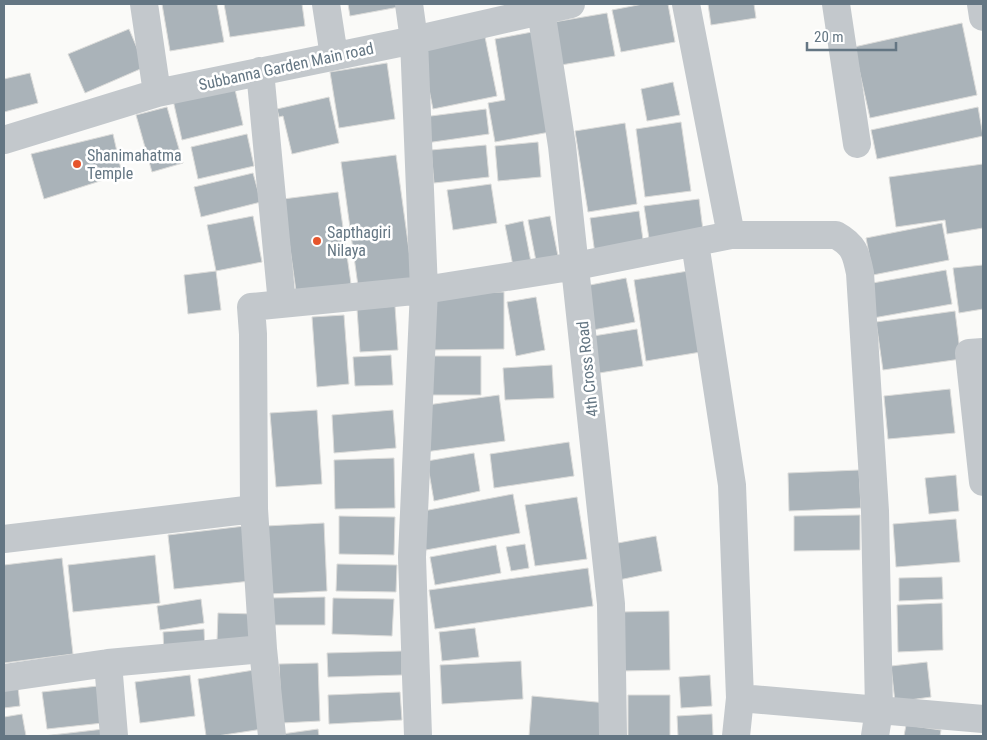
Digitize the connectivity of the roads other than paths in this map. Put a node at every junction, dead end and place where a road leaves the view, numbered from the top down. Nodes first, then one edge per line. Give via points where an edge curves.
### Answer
1 (144, 4) edge
2 (326, 4) edge
3 (410, 4) edge
4 (571, 4) edge
5 (686, 4) edge
6 (836, 4) edge
7 (980, 4) edge
8 (541, 8) edge
9 (983, 17) edge
10 (414, 40) junction
11 (334, 56) junction
12 (260, 71) junction
13 (157, 93) junction
14 (4, 140) edge
15 (858, 144) dead end
16 (731, 235) junction
17 (695, 243) junction
18 (576, 266) junction
19 (424, 290) junction
20 (282, 304) junction
21 (983, 352) edge
22 (983, 482) edge
23 (254, 509) junction
24 (4, 539) edge
25 (263, 649) junction
26 (108, 663) junction
27 (4, 678) edge
28 (740, 698) junction
29 (879, 710) junction
30 (983, 719) edge
31 (114, 736) edge
32 (272, 736) edge
33 (418, 736) edge
34 (613, 736) edge
35 (736, 736) edge
36 (875, 736) edge

1 - 13 street
2 - 11 street
3 - 10 street
4 - 8 street, Subbanna Garden Main road
5 - 16 street
6 - 15 street
7 - 9 street
8 - 10 street, Subbanna Garden Main road
8 - 18 street, 4th Cross Road
10 - 11 street, Subbanna Garden Main road
10 - 19 street
11 - 12 street, Subbanna Garden Main road
12 - 13 street, Subbanna Garden Main road
12 - 20 street
13 - 14 street, Subbanna Garden Main road
16 - 17 street
16 - 29 street via 836,235 846,240 856,253 860,273 875,511
17 - 18 street
17 - 28 street via 732,485
18 - 19 street
18 - 34 street, 4th Cross Road via 611,604
19 - 20 street
19 - 33 street via 412,557
20 - 23 street via 251,307
21 - 22 street via 969,353
23 - 24 street
23 - 25 street
25 - 26 street
25 - 32 street
26 - 27 street
26 - 31 street
28 - 29 street
28 - 35 street
29 - 30 street
29 - 36 street

